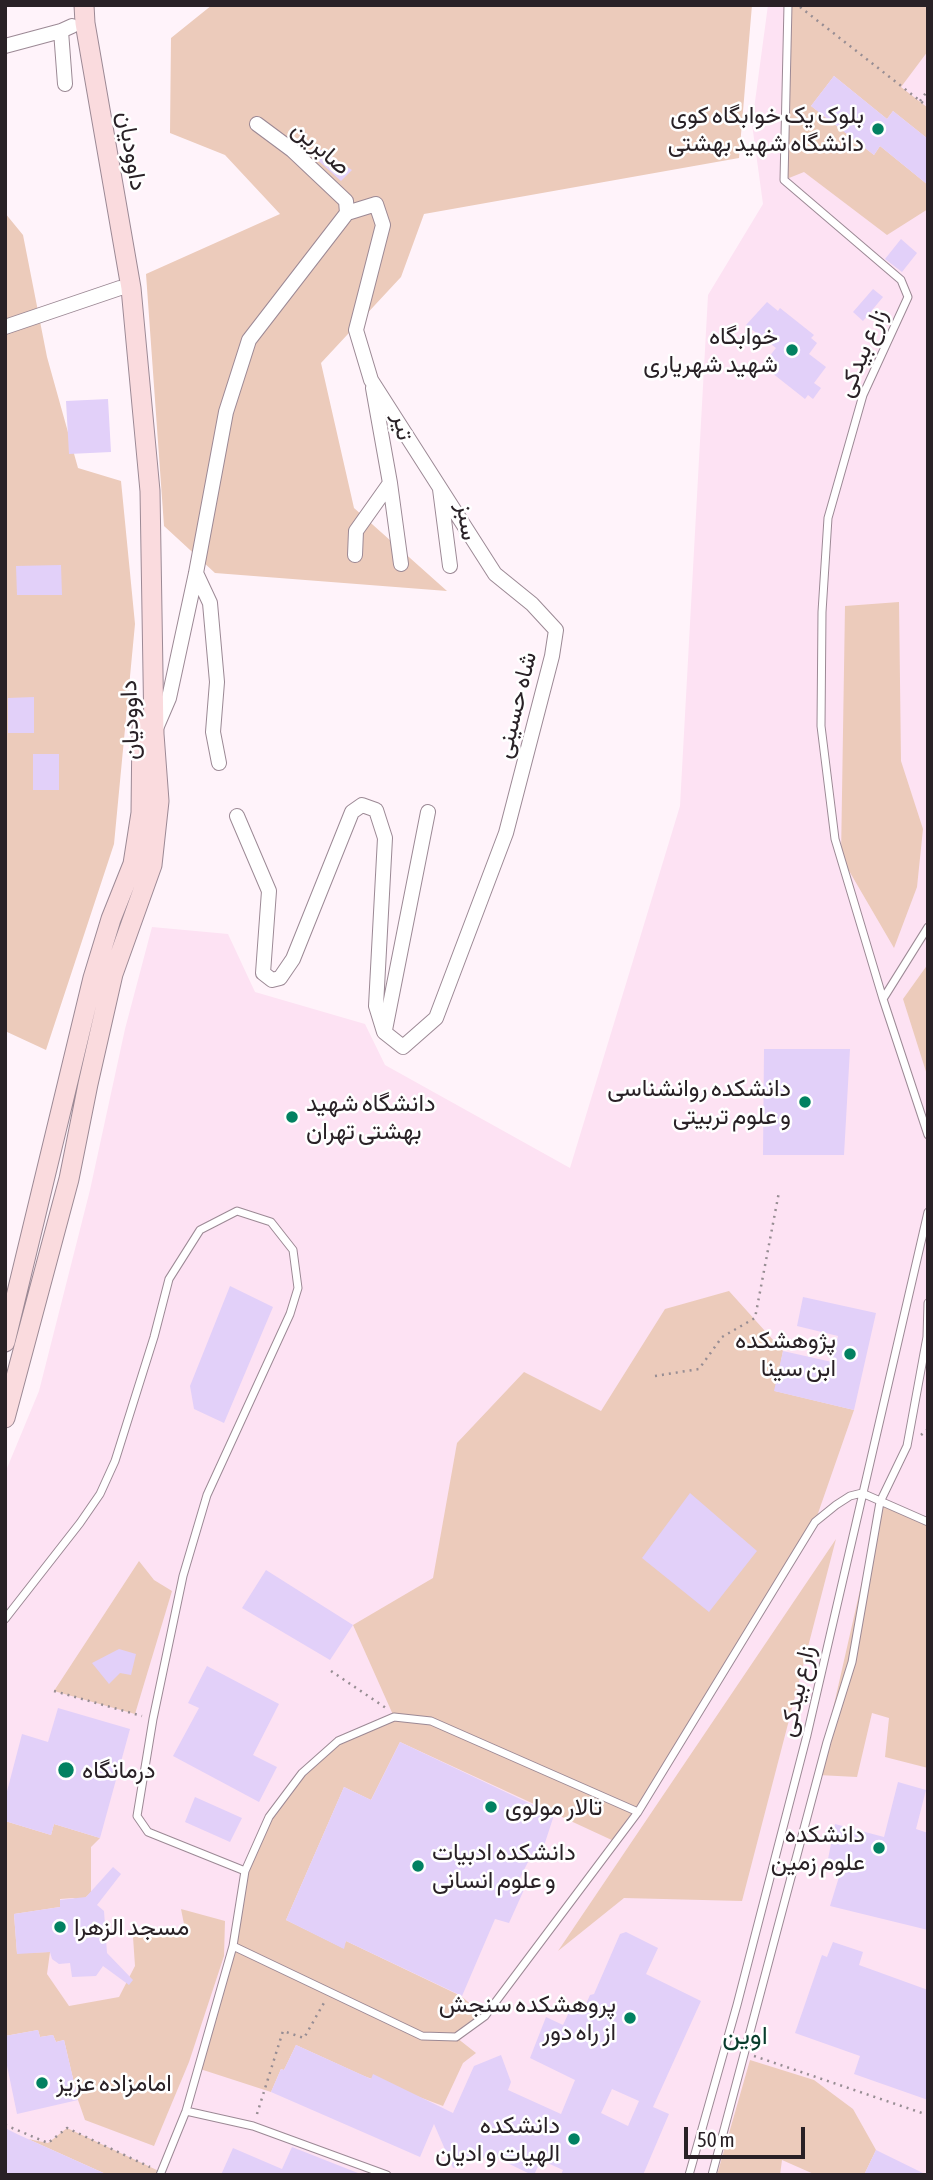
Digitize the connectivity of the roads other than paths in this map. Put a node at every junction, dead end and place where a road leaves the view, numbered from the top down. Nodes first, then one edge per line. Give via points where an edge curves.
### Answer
1 (788, 5) edge
2 (74, 17) edge
3 (5, 46) edge
4 (65, 84) dead end
5 (257, 124) dead end
6 (347, 212) junction
7 (120, 288) junction
8 (5, 327) edge
9 (371, 380) junction
10 (390, 483) junction
11 (439, 485) junction
12 (355, 555) dead end
13 (401, 564) dead end
14 (450, 566) dead end
15 (195, 573) junction
16 (148, 735) junction
17 (219, 763) dead end
18 (428, 813) dead end
19 (237, 816) dead end
20 (928, 927) edge
21 (883, 999) junction
22 (384, 1032) junction
23 (928, 1135) edge
24 (928, 1212) edge
25 (49, 1255) junction
26 (26, 1257) junction
27 (928, 1303) edge
28 (5, 1342) edge
29 (5, 1418) edge
30 (862, 1493) junction
31 (880, 1502) junction
32 (928, 1522) edge
33 (5, 1619) edge
34 (638, 1812) junction
35 (245, 1871) junction
36 (233, 1946) junction
37 (186, 2111) junction
38 (161, 2173) edge
39 (387, 2175) edge
40 (689, 2175) edge
41 (712, 2175) edge

1 - 21 lane, زارع بیدکی via 784,180 901,280 908,297 863,395 828,518 822,612 821,726 835,839
2 - 3 street
2 - 4 street
2 - 7 street, داوودیان
2 - 16 street, داوودیان via 132,302 150,491
5 - 6 street, صابرین via 346,201
6 - 9 street, شاه حسینی via 376,204 383,225 356,330
6 - 15 street via 249,340 226,412
7 - 8 street
7 - 16 street, داوودیان via 141,492
9 - 10 street, تیر
9 - 11 street, شاه حسینی
10 - 12 street via 356,531
10 - 13 street, تیر
11 - 14 street, سبز
11 - 22 street, شاه حسینی via 495,574 556,629 515,804 436,1018 403,1047
15 - 16 street via 169,698
15 - 17 street via 210,603 217,682 213,732
16 - 25 street, داوودیان via 159,801 152,865 113,974
16 - 26 street, داوودیان via 133,864 93,978
18 - 22 street
19 - 22 street via 269,891 263,973 272,980 280,978 293,959 352,812 362,805 376,810 385,838 376,1006
20 - 21 lane
21 - 23 lane
24 - 30 lane, زارع بیدکی
25 - 26 street
25 - 29 street, داوودیان
26 - 28 street, داوودیان
27 - 31 lane, زارع بیدکی via 927,1337 907,1446
30 - 31 lane
30 - 34 lane via 836,1504 815,1522
30 - 40 lane, زارع بیدکی via 807,1735
31 - 32 lane
31 - 41 lane, زارع بیدکی via 852,1662
33 - 35 lane via 100,1494 115,1461 169,1279 200,1230 237,1210 271,1222 293,1250 298,1288 207,1495 183,1576 137,1816 148,1832
34 - 35 lane via 431,1721 394,1717 338,1741 302,1773 270,1817
34 - 36 lane via 485,2016 456,2037 422,2036
35 - 36 lane
36 - 37 lane
37 - 38 lane
37 - 39 lane via 253,2126

